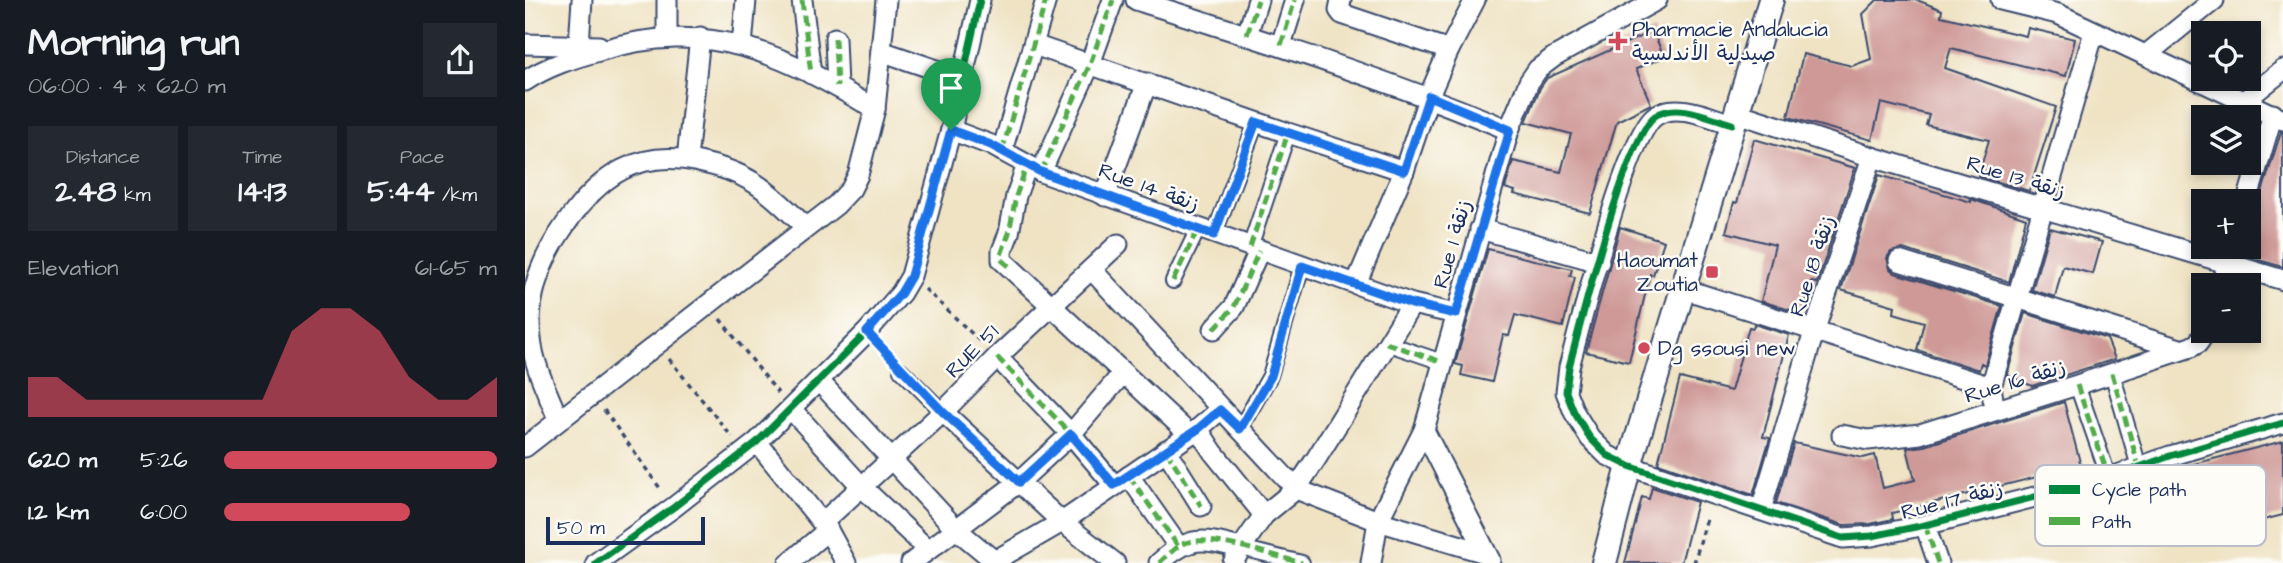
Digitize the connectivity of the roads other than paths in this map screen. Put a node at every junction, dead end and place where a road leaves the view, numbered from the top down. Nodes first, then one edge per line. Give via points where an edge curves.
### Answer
1 (582, 0) edge
2 (667, 0) edge
3 (746, 0) edge
4 (802, 0) edge
5 (886, 0) edge
6 (980, 0) edge
7 (1047, 0) edge
8 (1113, 0) edge
9 (1137, 0) edge
10 (1258, 0) edge
11 (1295, 0) edge
12 (1341, 0) edge
13 (1475, 0) edge
14 (1657, 0) edge
15 (1771, 0) edge
16 (2001, 0) edge
17 (2214, 0) edge
18 (2060, 7) edge
19 (2094, 32) junction
20 (1247, 35) junction
21 (667, 37) junction
22 (700, 37) junction
23 (835, 38) dead end
24 (525, 44) edge
25 (579, 44) junction
26 (1034, 45) junction
27 (1281, 45) junction
28 (742, 46) junction
29 (610, 47) junction
30 (1448, 50) junction
31 (881, 51) junction
32 (2146, 55) junction
33 (1090, 64) junction
34 (2283, 70) edge
35 (811, 74) junction
36 (963, 79) junction
37 (525, 81) edge
38 (1147, 83) junction
39 (837, 87) junction
40 (1429, 96) junction
41 (2244, 101) junction
42 (875, 109) junction
43 (2278, 117) edge
44 (1735, 119) junction
45 (1256, 122) junction
46 (951, 130) junction
47 (1510, 130) junction
48 (1288, 134) junction
49 (1002, 151) junction
50 (1872, 158) junction
51 (687, 159) junction
52 (1034, 169) junction
53 (1404, 171) junction
54 (2251, 189) edge
55 (1105, 196) junction
56 (2042, 208) junction
57 (806, 227) junction
58 (1480, 229) junction
59 (1206, 232) junction
60 (1118, 243) dead end
61 (2191, 246) edge
62 (1255, 249) junction
63 (2237, 259) edge
64 (1899, 261) dead end
65 (1599, 262) junction
66 (1302, 266) junction
67 (532, 270) edge
68 (1092, 270) junction
69 (2283, 280) edge
70 (1173, 281) dead end
71 (1356, 284) junction
72 (1684, 289) junction
73 (2018, 298) junction
74 (1412, 304) junction
75 (1053, 306) junction
76 (1456, 314) junction
77 (1213, 329) dead end
78 (1814, 332) junction
79 (2191, 340) edge
80 (1386, 343) junction
81 (2191, 343) edge
82 (997, 357) junction
83 (1443, 362) junction
84 (901, 370) road end
85 (1123, 373) junction
86 (2112, 373) junction
87 (819, 381) junction
88 (2077, 385) junction
89 (1991, 387) junction
90 (791, 409) junction
91 (1220, 410) junction
92 (1994, 411) junction
93 (943, 412) junction
94 (558, 419) junction
95 (2283, 423) edge
96 (1240, 429) junction
97 (1424, 430) junction
98 (1193, 431) junction
99 (1071, 434) junction
100 (1842, 435) dead end
101 (525, 447) edge
102 (750, 447) junction
103 (1165, 450) junction
104 (891, 460) junction
105 (2105, 465) edge
106 (2138, 465) edge
107 (2146, 465) edge
108 (1629, 466) junction
109 (1121, 481) junction
110 (1019, 482) junction
111 (862, 486) junction
112 (1296, 489) junction
113 (2035, 497) edge
114 (1201, 506) dead end
115 (1761, 510) junction
116 (1264, 515) junction
117 (1062, 522) junction
118 (1378, 522) junction
119 (1925, 525) junction
120 (825, 526) junction
121 (956, 529) junction
122 (1178, 546) junction
123 (928, 550) junction
124 (1237, 555) edge
125 (1488, 558) edge
126 (994, 562) edge
127 (596, 563) edge
128 (789, 563) edge
129 (846, 563) edge
130 (911, 563) edge
131 (1115, 563) edge
132 (1159, 563) edge
133 (1302, 563) edge
134 (1371, 563) edge
135 (1604, 563) edge
136 (1938, 563) edge

1 - 25 street
2 - 21 street
3 - 28 street
4 - 35 street
5 - 31 street
6 - 36 street
7 - 26 street
8 - 33 street
9 - 20 street
10 - 20 street
11 - 27 street
12 - 30 street via 1342,13
13 - 30 street
14 - 47 street, Rue 1 زنقة via 1538,69
15 - 44 street
16 - 18 street
17 - 32 street
18 - 19 street
19 - 32 street
19 - 56 street
20 - 27 street
21 - 22 street
21 - 29 street
22 - 28 street
22 - 51 street
23 - 39 street
24 - 25 street
25 - 29 street
26 - 33 street
26 - 49 street
27 - 40 street
28 - 35 street
29 - 37 street via 551,66
30 - 40 street
31 - 36 street
31 - 42 street
32 - 41 street
33 - 38 street
33 - 52 street
34 - 41 street
35 - 39 street
36 - 46 street
38 - 45 street
38 - 55 street
39 - 42 street
40 - 47 street
40 - 53 street
41 - 43 street
42 - 57 street via 851,189
43 - 54 street
44 - 50 street, Rue 13 زنقة
44 - 65 street, Rue 13 زنقة via 1688,111 1656,115 1629,161
44 - 72 street
45 - 48 street
45 - 59 street
46 - 49 street, Rue 14 زنقة
46 - 87 street via 911,276 867,332
47 - 58 street, Rue 1 زنقة
48 - 53 street
48 - 62 street
49 - 52 street, Rue 14 زنقة
50 - 56 street, Rue 13 زنقة
50 - 78 street, Rue 18 زنقة
51 - 57 street via 757,184
51 - 67 street via 636,163 608,178 573,213
52 - 55 street, Rue 14 زنقة
52 - 75 street via 1016,196 1001,255
53 - 71 street
55 - 59 street, Rue 14 زنقة
56 - 61 street, Rue 13 زنقة
56 - 73 street
57 - 94 street
58 - 65 street
58 - 76 street, Rue 1 زنقة
59 - 62 street, Rue 14 زنقة
59 - 70 street
60 - 68 street, RUE 51
62 - 66 street, Rue 14 زنقة
62 - 77 street via 1234,307
63 - 69 street, Rue 13 زنقة
64 - 73 street
65 - 108 street, Rue 17 زنقة via 1566,392 1590,438 1607,456
66 - 71 street, Rue 14 زنقة
66 - 96 street via 1271,376
67 - 94 street via 531,340
68 - 75 street, RUE 51
68 - 91 street
71 - 74 street, Rue 14 زنقة
72 - 78 street
72 - 108 street
73 - 79 street
73 - 89 street
74 - 76 street, Rue 14 زنقة
74 - 80 street
75 - 82 street, RUE 51
75 - 85 street
76 - 83 street, Rue 1 زنقة
78 - 89 street
78 - 115 street, Rue 18 زنقة
80 - 83 street
80 - 112 street
81 - 86 street, Rue 16 زنقة
82 - 93 street, RUE 51
82 - 99 street
83 - 97 street, Rue 1 زنقة
84 - 93 street
85 - 98 street
85 - 99 street
86 - 88 street, Rue 16 زنقة
86 - 106 street
87 - 90 street
87 - 104 street
88 - 92 street, Rue 16 زنقة
88 - 105 street
89 - 92 street
90 - 102 street
90 - 111 street
91 - 96 street
91 - 98 street
92 - 100 street, Rue 16 زنقة via 1889,439
93 - 104 street, RUE 51
93 - 110 street
94 - 101 street
95 - 107 street, Rue 17 زنقة
96 - 112 street
97 - 118 street, Rue 1 زنقة
97 - 125 street
98 - 103 street
98 - 116 street
99 - 109 street
99 - 110 street
102 - 120 street
102 - 127 street
103 - 109 street
103 - 114 street
104 - 111 street, RUE 51
104 - 121 street
108 - 115 street, Rue 17 زنقة
108 - 135 street
109 - 117 street
109 - 122 street
110 - 117 street
110 - 121 street
111 - 120 street, RUE 51
111 - 123 street
112 - 116 street
112 - 118 street
113 - 119 street, Rue 17 زنقة
115 - 119 street, Rue 17 زنقة via 1843,538
116 - 124 street
117 - 126 street
117 - 131 street
118 - 125 street
118 - 134 street, Rue 1 زنقة
119 - 136 street
120 - 128 street, RUE 51
120 - 129 street
121 - 123 street
121 - 126 street
122 - 124 street via 1218,542
122 - 132 street
123 - 130 street
124 - 133 street

